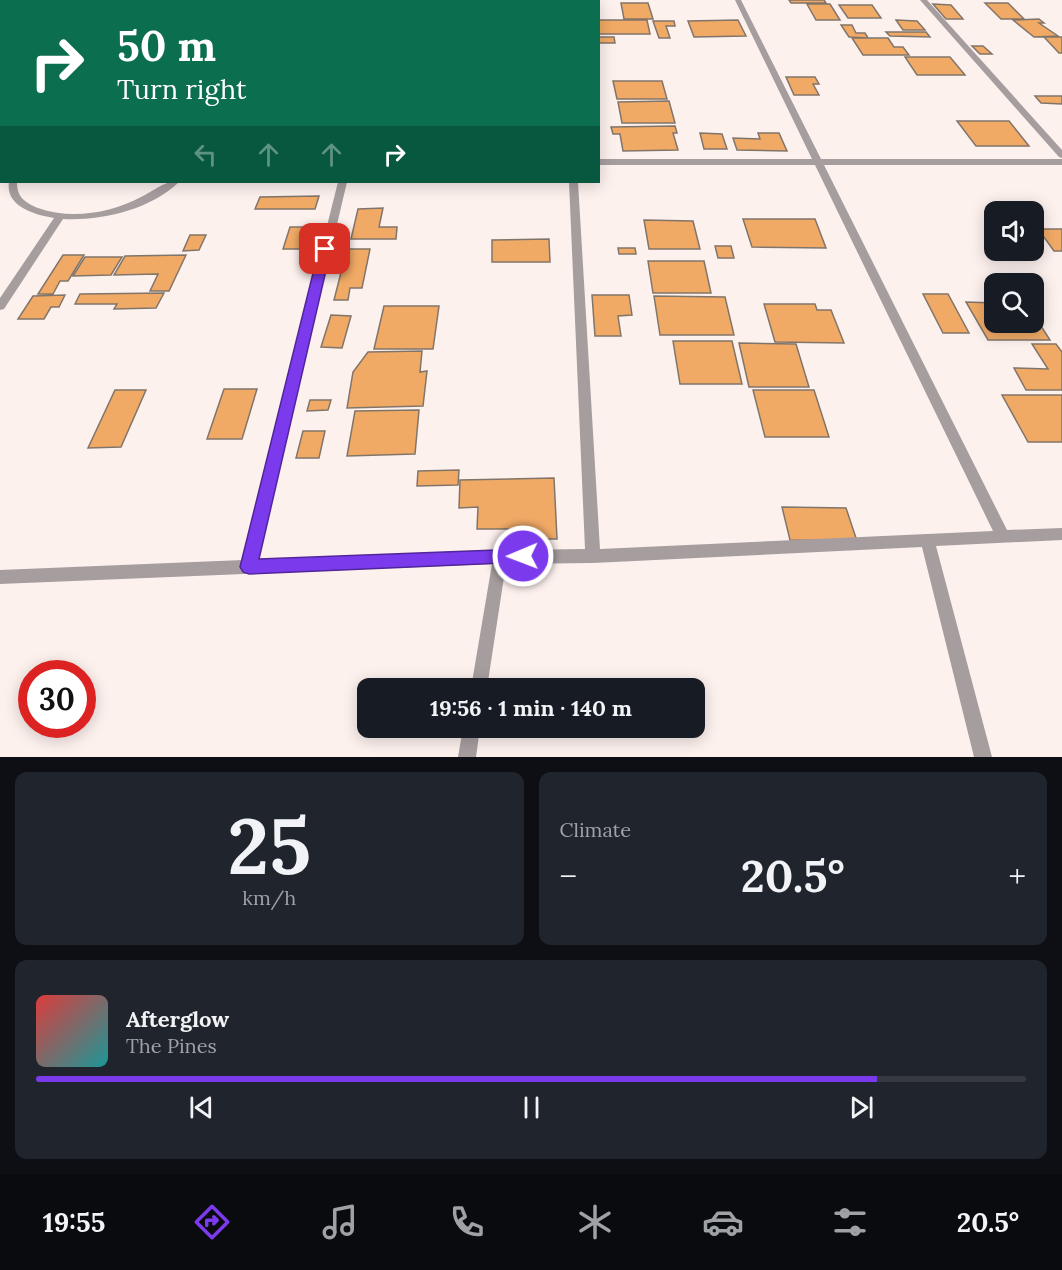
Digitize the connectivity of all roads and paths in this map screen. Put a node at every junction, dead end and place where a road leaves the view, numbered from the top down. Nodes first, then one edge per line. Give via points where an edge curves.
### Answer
1 (738, 0) edge
2 (923, 0) edge
3 (1062, 155) edge
4 (600, 162) edge
5 (817, 162) junction
6 (1062, 162) edge
7 (13, 183) edge
8 (172, 183) edge
9 (342, 183) edge
10 (573, 183) edge
11 (60, 216) junction
12 (0, 306) edge
13 (1062, 534) edge
14 (1003, 536) junction
15 (927, 539) junction
16 (593, 556) junction
17 (500, 557) junction
18 (249, 567) junction
19 (0, 577) edge
20 (480, 678) edge
21 (470, 738) edge
22 (467, 757) edge
23 (983, 757) edge

1 - 5 street
2 - 3 street
4 - 5 street
5 - 6 street
5 - 14 street
7 - 11 street via 12,191 19,203 36,212
8 - 11 street via 142,201 115,210
9 - 18 street
10 - 16 street
11 - 12 street
13 - 14 street
14 - 15 street
15 - 16 street
15 - 23 street
16 - 17 street
17 - 18 street
17 - 20 street
18 - 19 street
21 - 22 street

